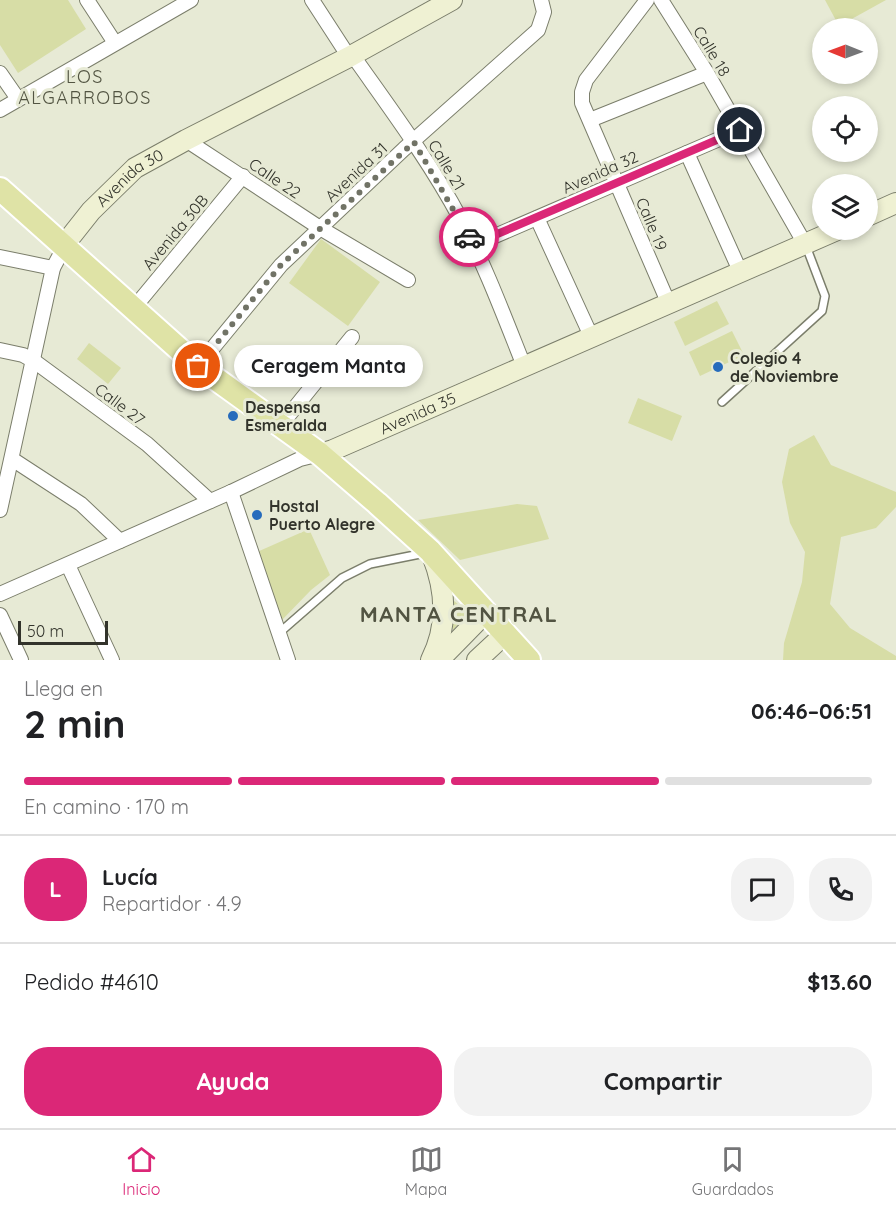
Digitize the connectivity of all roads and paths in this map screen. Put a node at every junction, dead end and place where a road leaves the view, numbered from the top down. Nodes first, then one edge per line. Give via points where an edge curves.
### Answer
1 (87, 0) edge
2 (191, 0) edge
3 (312, 0) edge
4 (452, 0) edge
5 (647, 0) edge
6 (662, 0) edge
7 (542, 6) edge
8 (115, 43) junction
9 (349, 57) junction
10 (0, 73) edge
11 (707, 73) junction
12 (18, 99) junction
13 (0, 110) edge
14 (590, 120) junction
15 (740, 130) junction
16 (186, 140) junction
17 (414, 142) junction
18 (687, 153) junction
19 (243, 176) junction
20 (617, 183) junction
21 (0, 189) edge
22 (896, 203) edge
23 (878, 211) edge
24 (537, 218) junction
25 (320, 228) junction
26 (814, 240) edge
27 (68, 241) junction
28 (474, 244) junction
29 (805, 244) junction
30 (0, 257) edge
31 (52, 268) junction
32 (740, 271) junction
33 (408, 280) dead end
34 (668, 302) junction
35 (133, 309) junction
36 (591, 336) junction
37 (352, 337) dead end
38 (0, 350) edge
39 (34, 361) junction
40 (198, 366) junction
41 (524, 366) junction
42 (722, 402) dead end
43 (280, 426) junction
44 (7, 442) edge
45 (320, 454) junction
46 (12, 459) junction
47 (231, 492) junction
48 (210, 501) junction
49 (0, 510) edge
50 (120, 541) junction
51 (431, 553) junction
52 (68, 565) junction
53 (0, 594) edge
54 (486, 612) junction
55 (0, 615) edge
56 (279, 633) junction
57 (506, 633) junction
58 (21, 660) edge
59 (112, 660) edge
60 (288, 660) edge
61 (431, 660) edge
62 (439, 660) edge
63 (477, 660) edge
64 (530, 660) edge

1 - 8 street
2 - 8 street
3 - 9 street, Calle 21
4 - 9 street, Avenida 30
5 - 14 street, Calle 19 via 586,80 582,103
6 - 11 street, Calle 18
7 - 17 street, Avenida 31 via 538,30
8 - 12 street
9 - 16 street, Avenida 30
9 - 17 street, Calle 21 via 356,60
10 - 12 street
11 - 14 street
11 - 15 street, Calle 18
12 - 13 street
14 - 20 street, Calle 19
15 - 18 street, Avenida 32
15 - 29 street, Calle 18
16 - 19 street, Calle 22
16 - 27 street, Avenida 30 via 135,168 91,211
17 - 25 street, Avenida 31
17 - 28 street, Calle 21
18 - 20 street, Avenida 32
18 - 32 street
19 - 25 street, Calle 22
19 - 35 street, Avenida 30B
20 - 24 street, Avenida 32
20 - 34 street, Calle 19
21 - 27 main road
22 - 23 street
24 - 28 street, Avenida 32
24 - 36 street
25 - 33 street, Calle 22
25 - 40 street, Avenida 31 via 281,265
26 - 29 street, Avenida 35
27 - 31 street, Avenida 30
27 - 35 main road
28 - 41 street, Calle 21
29 - 32 street, Avenida 35
29 - 42 lane via 825,296 822,311
30 - 31 street
31 - 39 street, Avenida 30
32 - 34 street, Avenida 35
34 - 36 street, Avenida 35
35 - 40 main road
36 - 41 street, Avenida 35
37 - 43 street
38 - 39 street, Calle 27
39 - 44 street, Avenida 30
39 - 48 street, Calle 27 via 147,444
40 - 43 main road
41 - 45 street, Avenida 35
43 - 45 main road
44 - 46 street, Avenida 30
45 - 47 street, Avenida 35 via 300,459
45 - 51 main road
46 - 49 street, Avenida 30
46 - 50 street via 81,504
47 - 48 street, Avenida 35
47 - 56 street
48 - 50 street, Avenida 35
50 - 52 street, Avenida 35
51 - 54 main road
51 - 56 lane via 370,564 350,573
51 - 61 street via 441,586 444,618 442,635
52 - 53 street, Avenida 35
52 - 59 street
54 - 57 main road
54 - 62 street
55 - 58 street
56 - 60 street
57 - 63 street
57 - 64 main road

